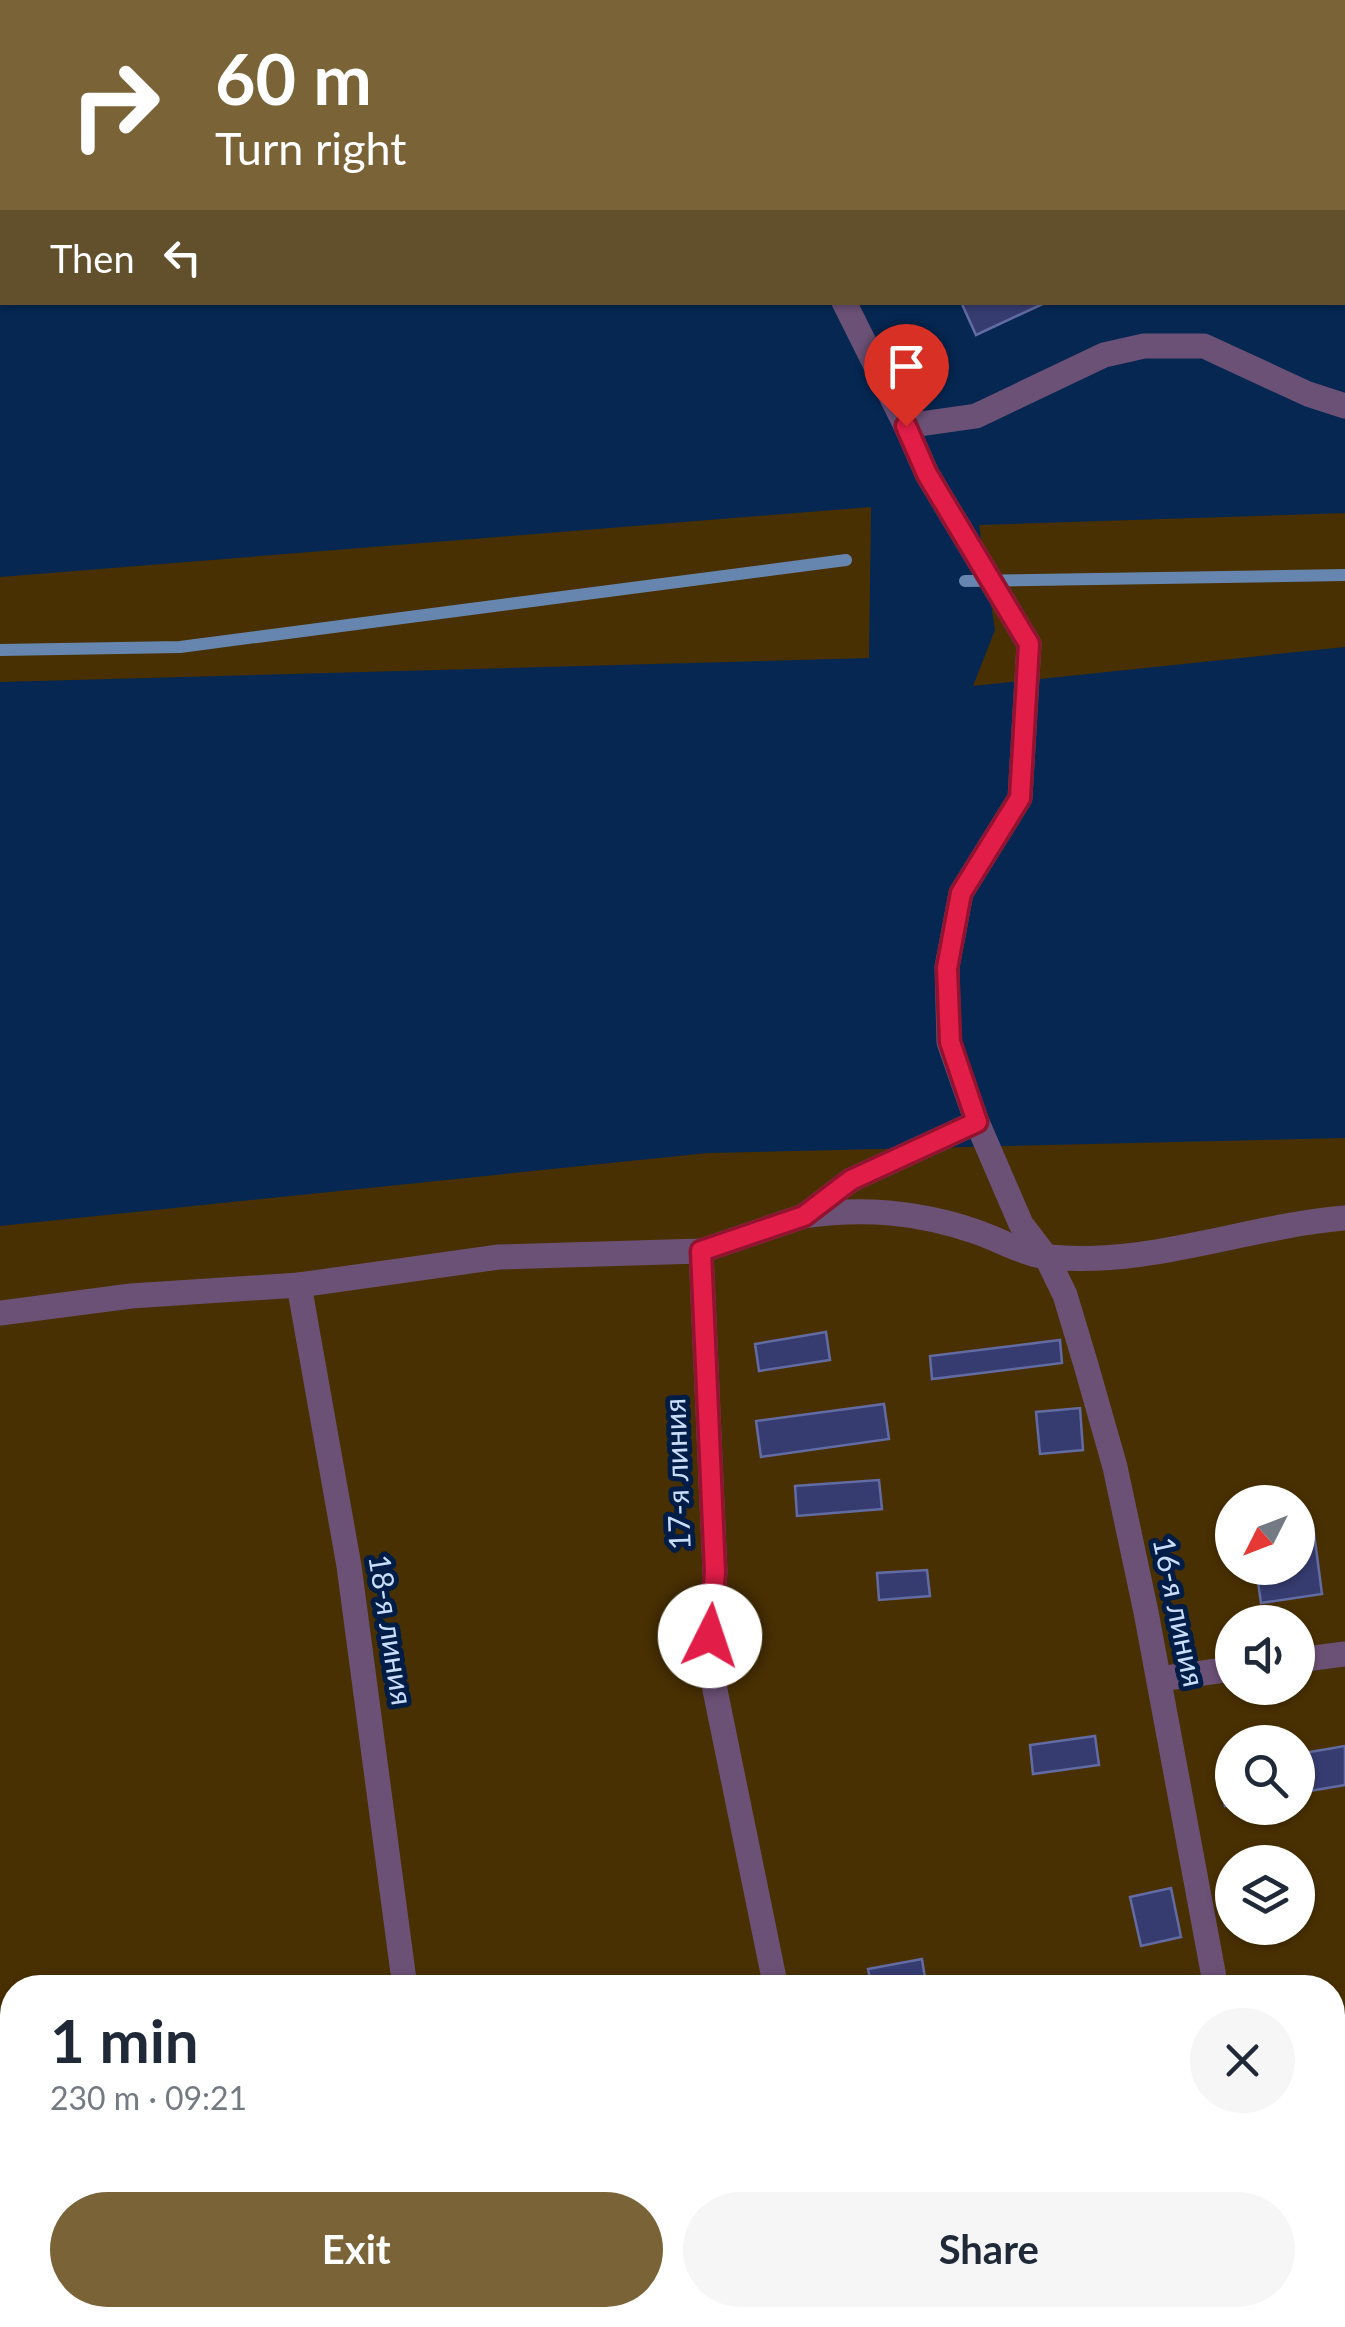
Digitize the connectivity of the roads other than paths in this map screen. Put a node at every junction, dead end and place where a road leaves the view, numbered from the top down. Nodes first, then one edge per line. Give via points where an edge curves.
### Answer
1 (846, 305) edge
2 (1345, 406) edge
3 (906, 426) junction
4 (977, 1122) junction
5 (804, 1216) junction
6 (1345, 1218) edge
7 (701, 1251) junction
8 (1047, 1258) junction
9 (298, 1285) junction
10 (0, 1313) edge
11 (1345, 1654) edge
12 (1315, 1658) edge
13 (1215, 1671) edge
14 (1159, 1679) junction
15 (403, 1975) edge
16 (773, 1975) edge
17 (1214, 1975) edge

1 - 3 street, 16-я линия
2 - 3 street via 1204,346 1144,346 1104,355 976,416
3 - 4 street, 16-я линия via 927,474 1029,644 1020,798 961,893 947,968 950,1042
4 - 5 street via 851,1180
4 - 8 street, 16-я линия via 1020,1224
5 - 7 street
5 - 8 street via 886,1210 973,1230
6 - 8 street via 1149,1254
7 - 9 street via 499,1258
7 - 16 street, 17-я линия via 715,1690
8 - 14 street, 16-я линия via 1065,1296 1114,1466
9 - 10 street
9 - 15 street, 18-я линия via 349,1566
11 - 12 street
13 - 14 street
14 - 17 street, 16-я линия

